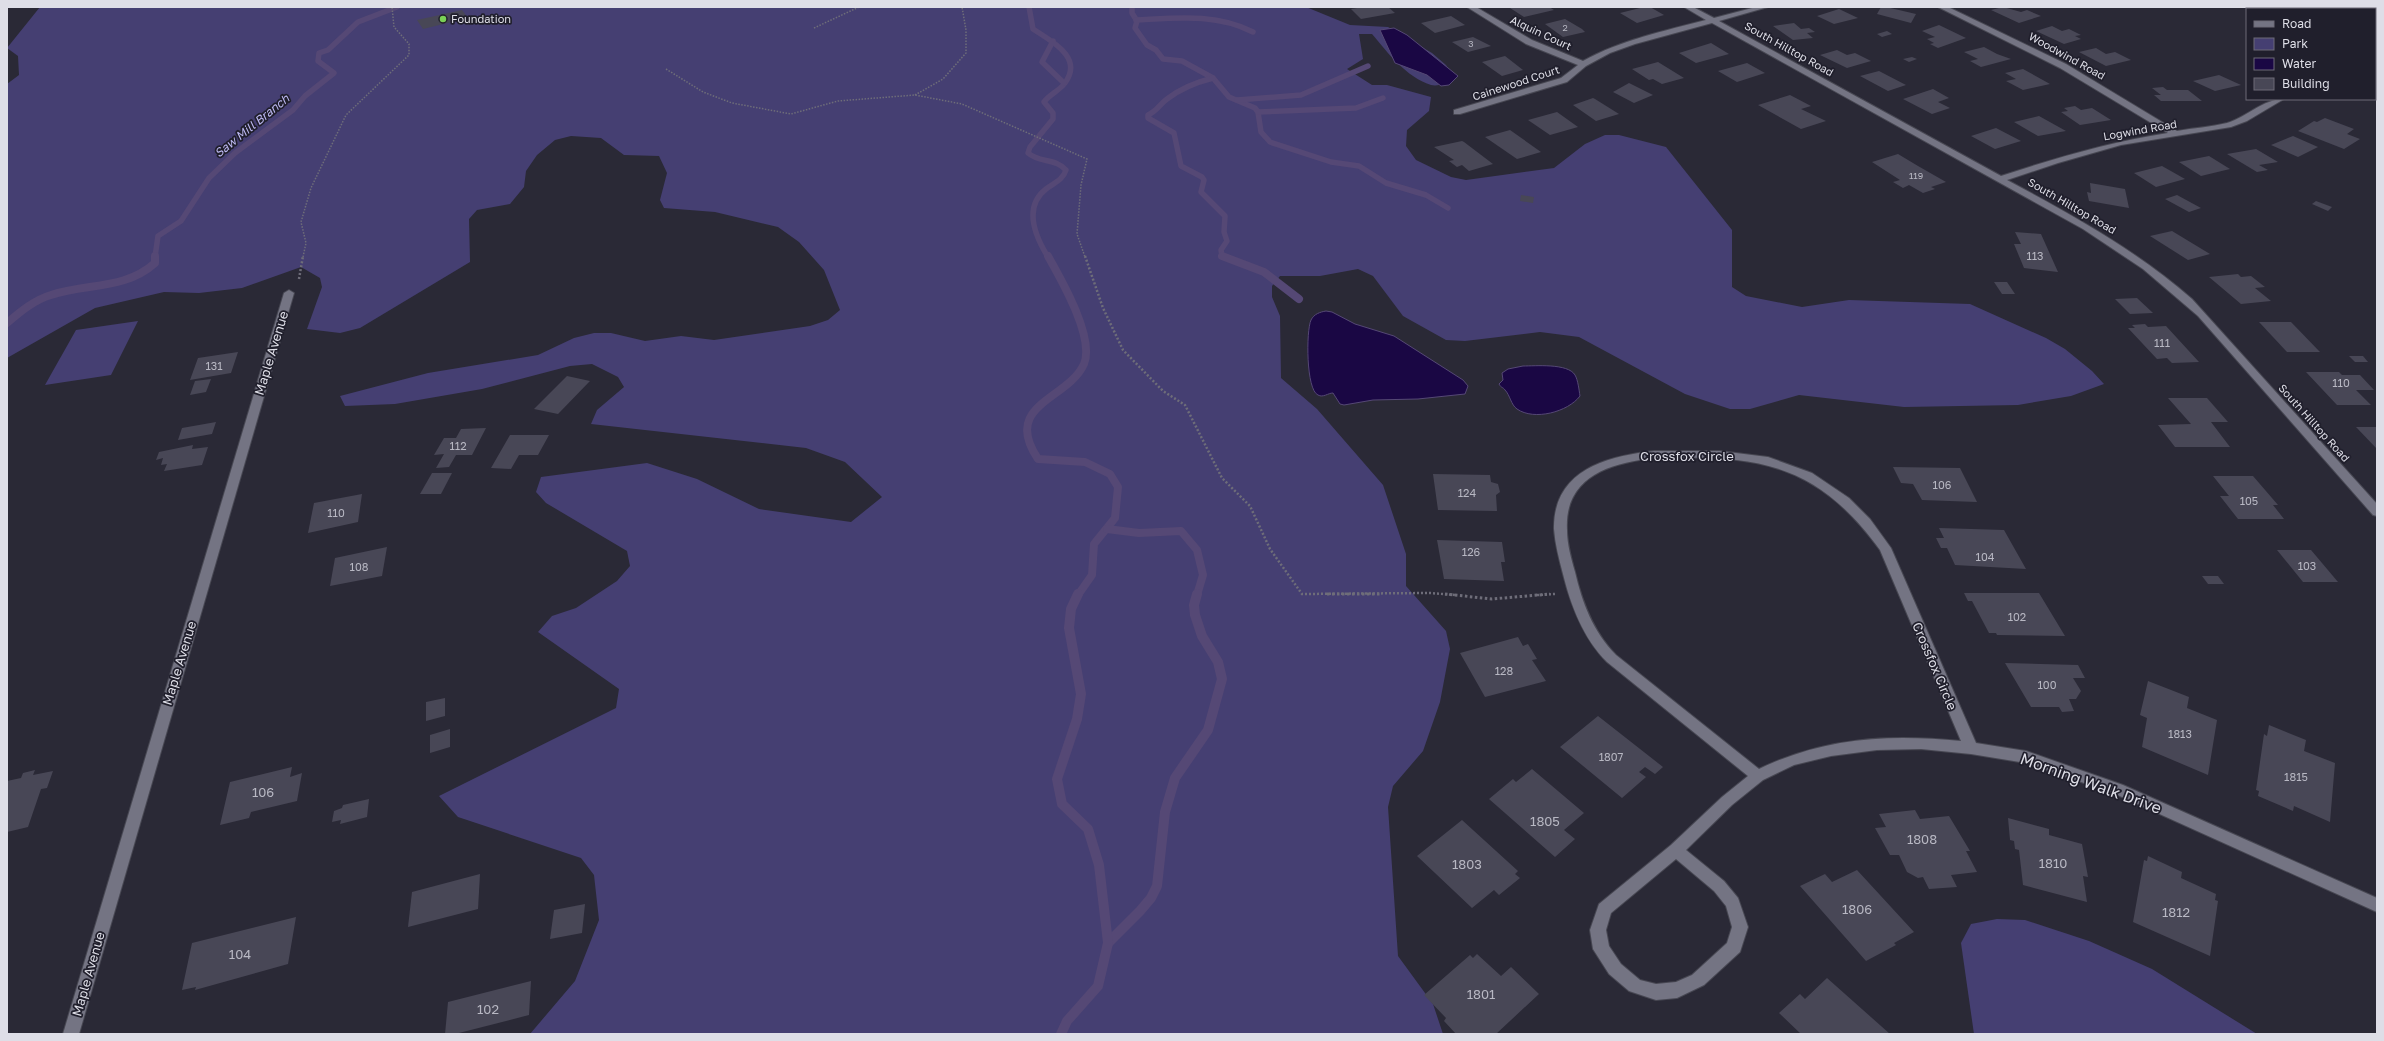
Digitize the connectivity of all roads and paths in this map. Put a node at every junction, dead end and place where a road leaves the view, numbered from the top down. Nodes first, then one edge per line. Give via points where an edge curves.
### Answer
1 (392, 7) edge
2 (859, 7) edge
3 (962, 7) edge
4 (1471, 7) edge
5 (1688, 7) edge
6 (1764, 7) edge
7 (1942, 7) edge
8 (1713, 21) junction
9 (814, 28) dead end
10 (1583, 64) junction
11 (666, 69) dead end
12 (915, 95) junction
13 (2278, 100) edge
14 (1458, 112) dead end
15 (2176, 134) junction
16 (2001, 179) junction
17 (298, 283) dead end
18 (289, 293) dead end
19 (2377, 512) edge
20 (1574, 594) junction
21 (1971, 748) junction
22 (1758, 776) junction
23 (1676, 850) junction
24 (2377, 906) edge
25 (71, 1034) edge

1 - 17 path via 394,27 410,44 409,55 342,121 311,188 301,222 306,243
2 - 9 path
3 - 12 path via 966,53 943,79
4 - 10 street, Alquin Court via 1529,42
5 - 8 street, South Hilltop Road
6 - 8 street
7 - 15 street, Woodwind Road via 2064,66
8 - 10 street, Cainewood Court via 1632,42 1607,51
8 - 16 street, South Hilltop Road
10 - 14 street, Cainewood Court via 1564,80
11 - 12 path via 703,92 732,103 791,114 838,101
12 - 20 path via 962,104 1087,159 1081,185 1077,234 1103,308 1123,350 1163,391 1185,405 1222,478 1250,506 1270,549 1302,594 1430,593 1492,598
13 - 15 street, Logwind Road via 2228,125
15 - 16 street, Logwind Road via 2089,151
16 - 19 street, South Hilltop Road via 2124,250 2147,265 2181,294
18 - 25 street, Maple Avenue
20 - 21 street, Crossfox Circle via 1561,542 1561,518 1568,495 1584,476 1606,463 1658,453 1765,459 1792,468 1846,500 1867,522 1885,548
20 - 22 street, Crossfox Circle via 1586,625 1602,648 1624,669
21 - 22 street, Morning Walk Drive via 1922,743 1877,744 1831,750 1791,760
21 - 24 street, Morning Walk Drive via 2026,757 2118,788
22 - 23 street, Morning Walk Drive via 1726,801
23 - 23 street, Morning Walk Drive via 1719,886 1733,904 1740,927 1734,947 1698,980 1677,990 1656,992 1636,986 1615,969 1601,949 1598,930 1604,909

